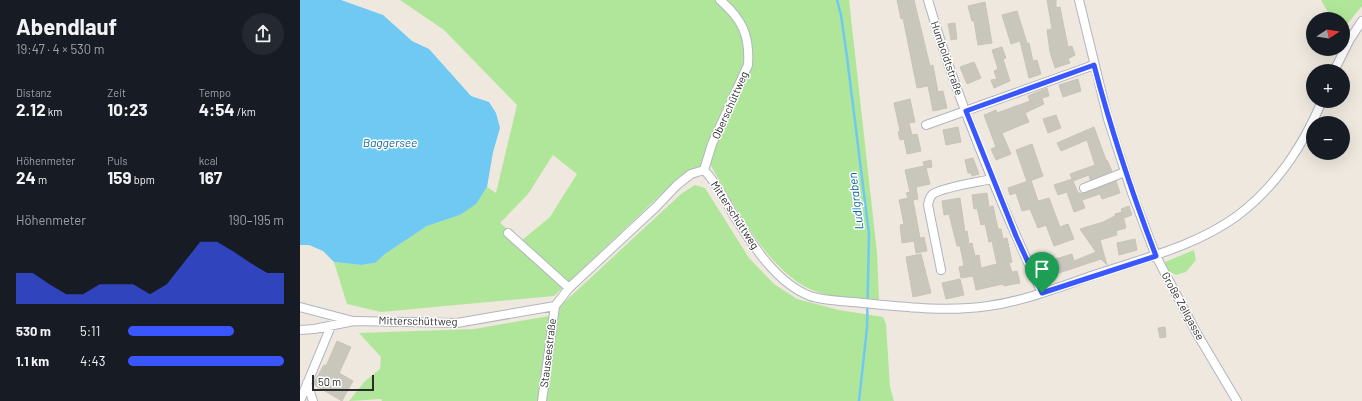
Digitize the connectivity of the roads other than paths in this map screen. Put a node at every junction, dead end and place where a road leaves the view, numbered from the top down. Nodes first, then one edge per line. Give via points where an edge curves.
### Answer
1 (720, 0) edge
2 (928, 0) edge
3 (1079, 0) edge
4 (1362, 21) edge
5 (1338, 64) edge
6 (1094, 65) junction
7 (1319, 108) edge
8 (966, 111) junction
9 (926, 125) dead end
10 (704, 170) junction
11 (1125, 172) junction
12 (992, 179) junction
13 (1084, 188) dead end
14 (508, 233) dead end
15 (1156, 256) junction
16 (941, 270) dead end
17 (569, 288) junction
18 (1042, 293) junction
19 (554, 306) junction
20 (300, 307) edge
21 (354, 321) junction
22 (331, 326) junction
23 (300, 330) edge
24 (307, 383) junction
25 (300, 401) edge
26 (313, 401) edge
27 (542, 401) edge
28 (1237, 401) edge

1 - 10 street, Oberschüttweg via 740,21 747,37 748,65 712,144
2 - 8 street, Humboldtstraße via 939,39
3 - 6 street, Große Zellgasse
4 - 5 street
6 - 8 street
6 - 11 street, Große Zellgasse
7 - 15 street, Mitterschüttweg via 1295,156 1274,181 1239,214 1215,231
8 - 9 street
8 - 12 street, Humboldtstraße
10 - 17 street, Mitterschüttweg via 691,174 677,185
10 - 18 street, Mitterschüttweg via 713,180 754,246 778,275 811,297 880,304 965,308 1016,301
11 - 13 street
11 - 15 street, Große Zellgasse
12 - 16 street via 944,189 930,197 928,205
12 - 18 street, Humboldtstraße
14 - 17 street
15 - 18 street, Mitterschüttweg
15 - 28 street, Große Zellgasse via 1196,332
17 - 19 street, Mitterschüttweg
19 - 21 street, Mitterschüttweg via 458,323
19 - 27 street, Stauseestraße
20 - 21 street
21 - 22 street, Mitterschüttweg
22 - 23 street, Mitterschüttweg
22 - 24 street
24 - 25 street
24 - 26 street

